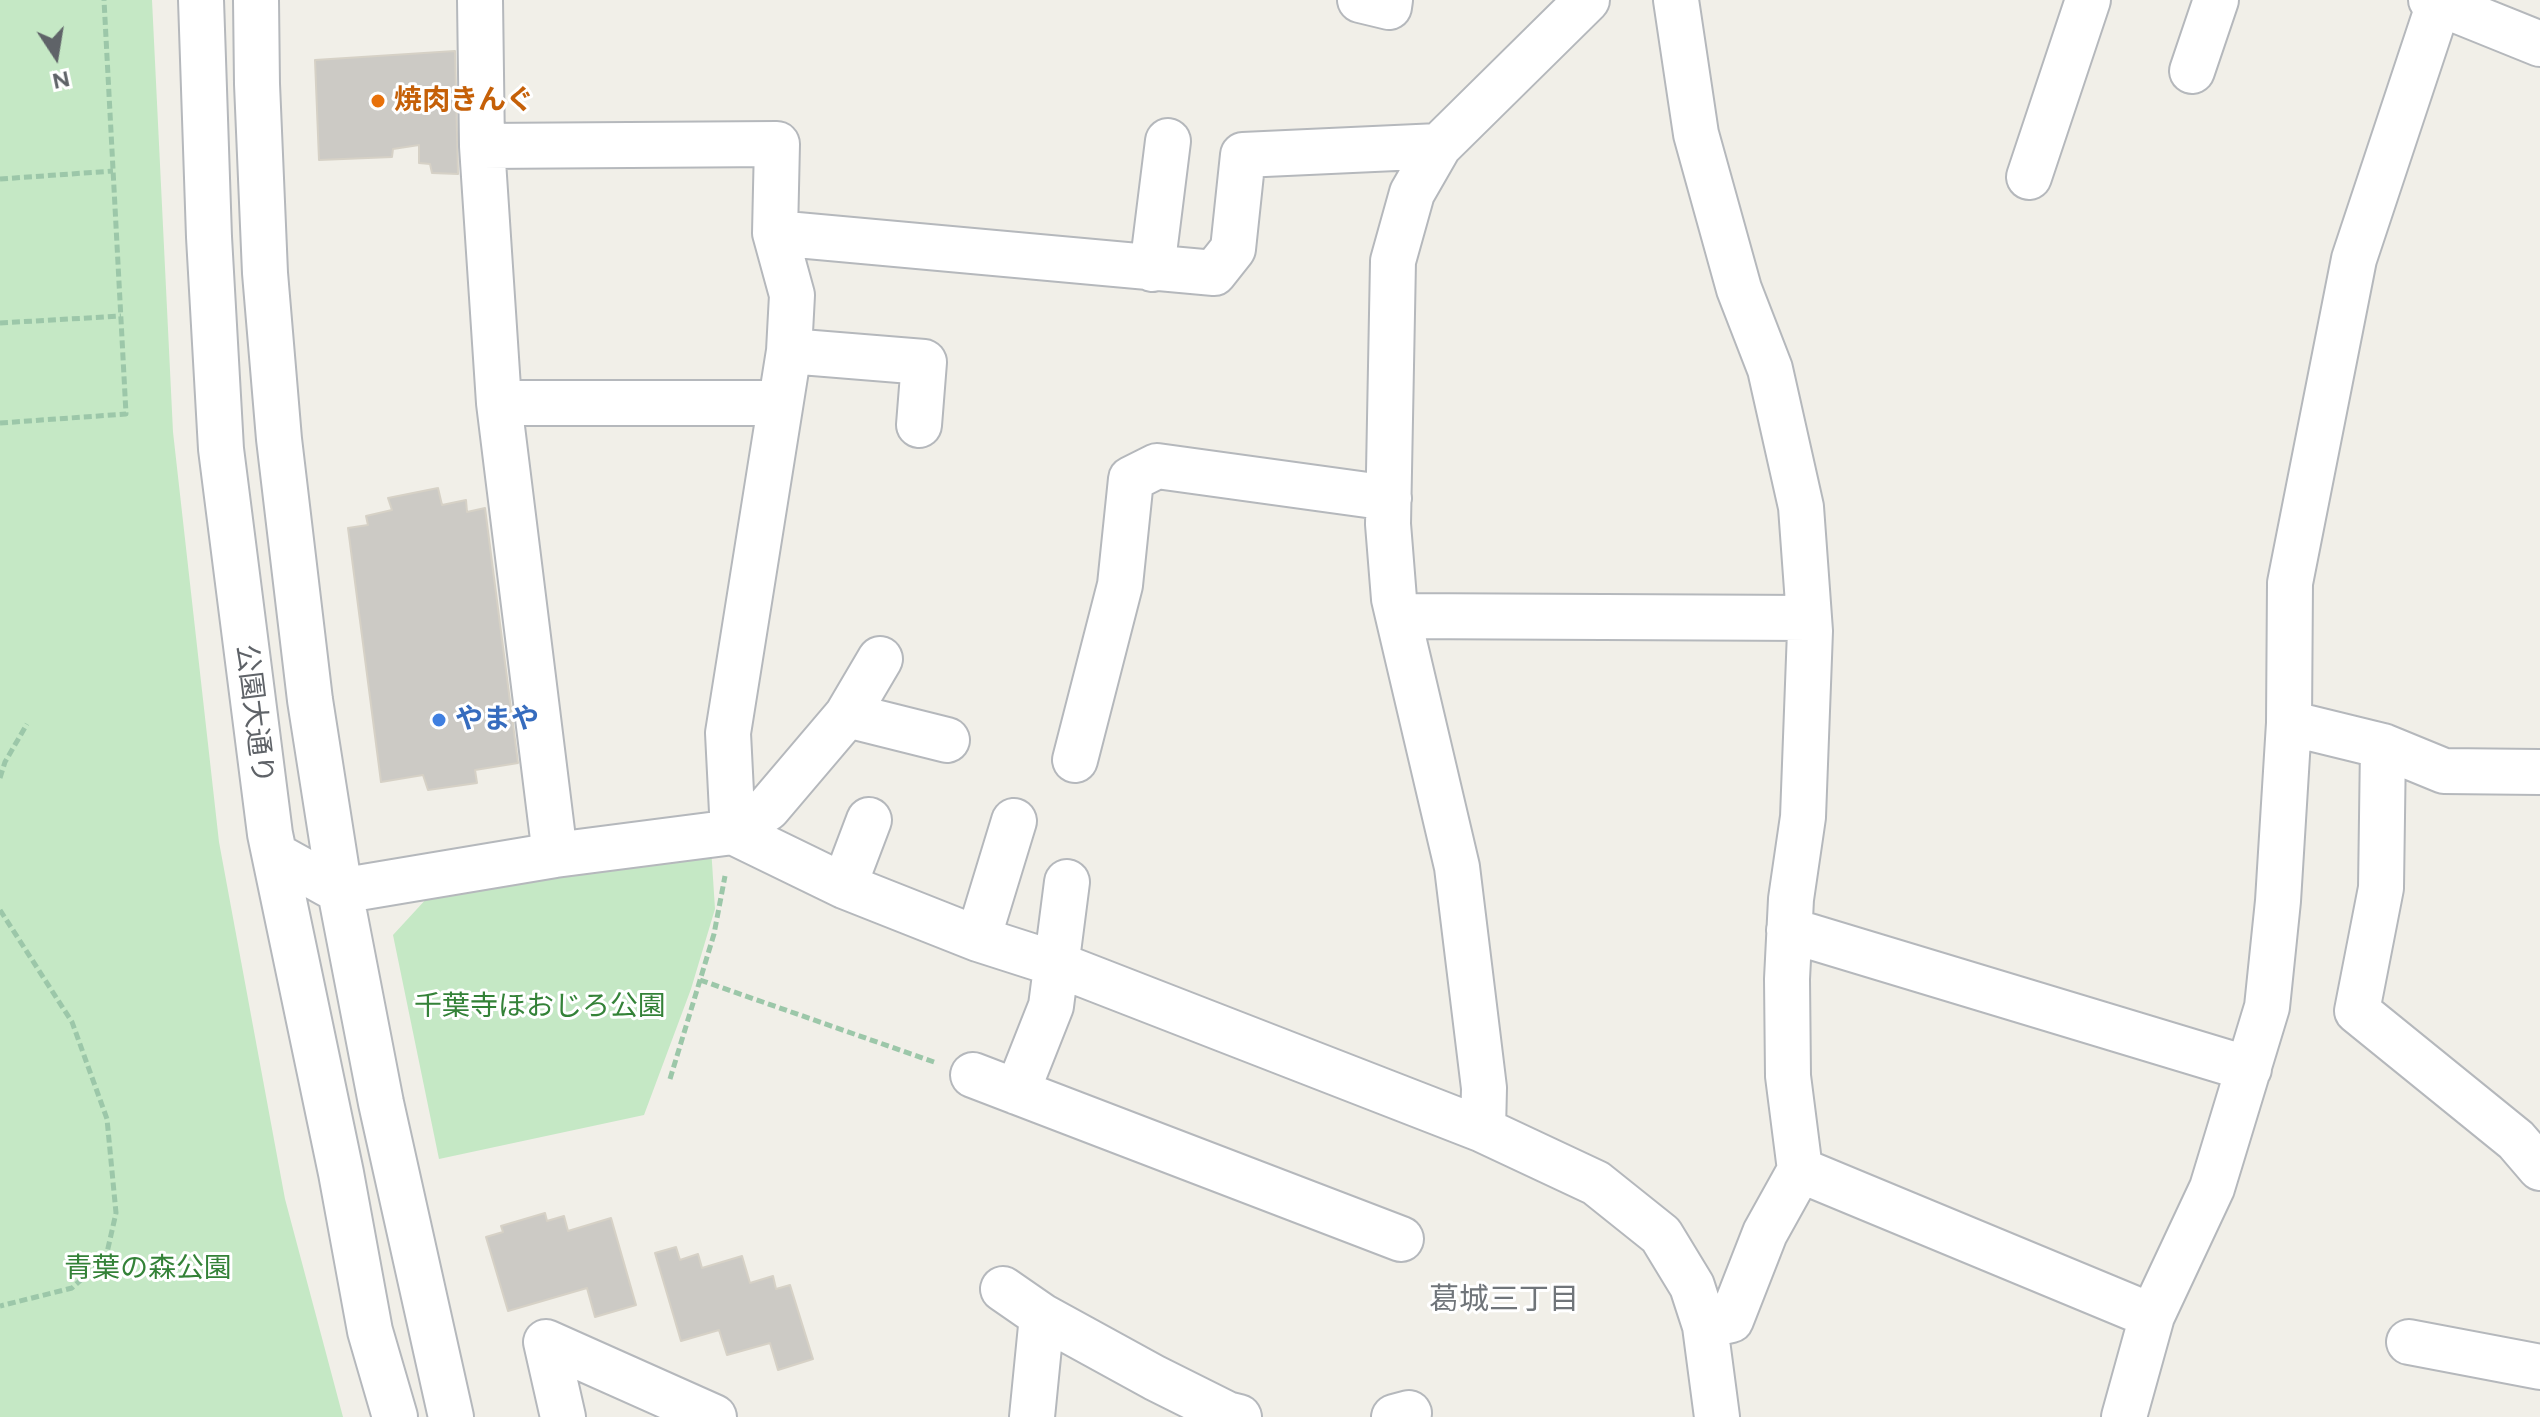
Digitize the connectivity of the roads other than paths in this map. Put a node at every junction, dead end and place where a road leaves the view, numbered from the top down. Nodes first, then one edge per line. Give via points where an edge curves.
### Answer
1 (201, 0) edge
2 (256, 0) edge
3 (480, 0) edge
4 (1360, 0) edge
5 (1390, 0) edge
6 (1587, 0) edge
7 (1676, 0) edge
8 (2088, 0) edge
9 (2216, 0) edge
10 (2437, 1) edge
11 (2540, 44) edge
12 (2192, 71) dead end
13 (1168, 141) dead end
14 (482, 146) junction
15 (1439, 146) junction
16 (2029, 177) dead end
17 (775, 233) junction
18 (1152, 269) junction
19 (789, 351) junction
20 (499, 403) junction
21 (779, 403) junction
22 (919, 425) dead end
23 (1389, 498) junction
24 (1398, 616) junction
25 (1809, 618) junction
26 (880, 659) dead end
27 (847, 715) junction
28 (2289, 723) junction
29 (947, 740) dead end
30 (2383, 746) junction
31 (1075, 760) dead end
32 (2540, 772) edge
33 (869, 820) dead end
34 (1014, 821) dead end
35 (733, 832) junction
36 (275, 855) junction
37 (555, 855) junction
38 (1067, 882) dead end
39 (844, 886) junction
40 (340, 891) junction
41 (1789, 930) junction
42 (978, 939) junction
43 (1056, 964) junction
44 (299, 969) junction
45 (2249, 1069) junction
46 (973, 1075) road end
47 (1017, 1092) junction
48 (1483, 1130) junction
49 (2540, 1168) edge
50 (1800, 1170) junction
51 (1401, 1239) dead end
52 (1003, 1289) dead end
53 (1042, 1316) junction
54 (2152, 1316) junction
55 (1705, 1326) junction
56 (2409, 1342) dead end
57 (2540, 1367) edge
58 (395, 1417) edge
59 (451, 1417) edge
60 (563, 1417) edge
61 (714, 1417) edge
62 (1032, 1417) edge
63 (1239, 1417) edge
64 (1717, 1417) edge
65 (2124, 1417) edge

1 - 36 street, 公園大通り via 221,449
2 - 40 street, 公園大通り via 265,273 279,439 310,700
3 - 14 street
4 - 5 street via 1389,7
6 - 15 street
7 - 25 street via 1696,134 1739,289 1770,369 1788,445 1801,507
8 - 16 street
9 - 12 street
10 - 11 street
10 - 28 street via 2354,259 2290,583
13 - 18 street
14 - 17 street via 777,144
14 - 20 street
15 - 18 street via 1243,155 1233,249 1214,273
15 - 23 street via 1412,193 1393,261
17 - 18 street
17 - 19 street via 792,295
19 - 21 street
19 - 22 street via 924,362
20 - 21 street
20 - 37 street
21 - 35 street via 728,733
23 - 24 street
23 - 31 street via 1157,466 1131,479 1120,585
24 - 25 street
24 - 48 street via 1457,867 1484,1088
25 - 41 street via 1803,817
26 - 27 street
27 - 29 street
27 - 35 street via 768,808
28 - 30 street
28 - 45 street via 2267,1007
30 - 32 street via 2444,771
30 - 49 street via 2381,888 2357,1011 2516,1140
33 - 39 street
34 - 42 street
35 - 37 street
35 - 39 street
36 - 40 street
36 - 44 street, 公園大通り
37 - 40 street
38 - 43 street
39 - 42 street
40 - 44 street
40 - 59 street, 公園大通り
41 - 45 street
41 - 50 street via 1788,1076
42 - 43 street
43 - 47 street via 1051,1006
43 - 48 street
44 - 58 street, 公園大通り via 370,1331
45 - 54 street via 2212,1188
46 - 47 street
47 - 51 street
48 - 55 street via 1596,1183 1661,1235 1692,1286
50 - 54 street
50 - 55 street via 1765,1233 1731,1320
52 - 53 street
53 - 62 street
53 - 63 street
54 - 65 street
55 - 64 street
56 - 57 street
60 - 61 street via 546,1342

